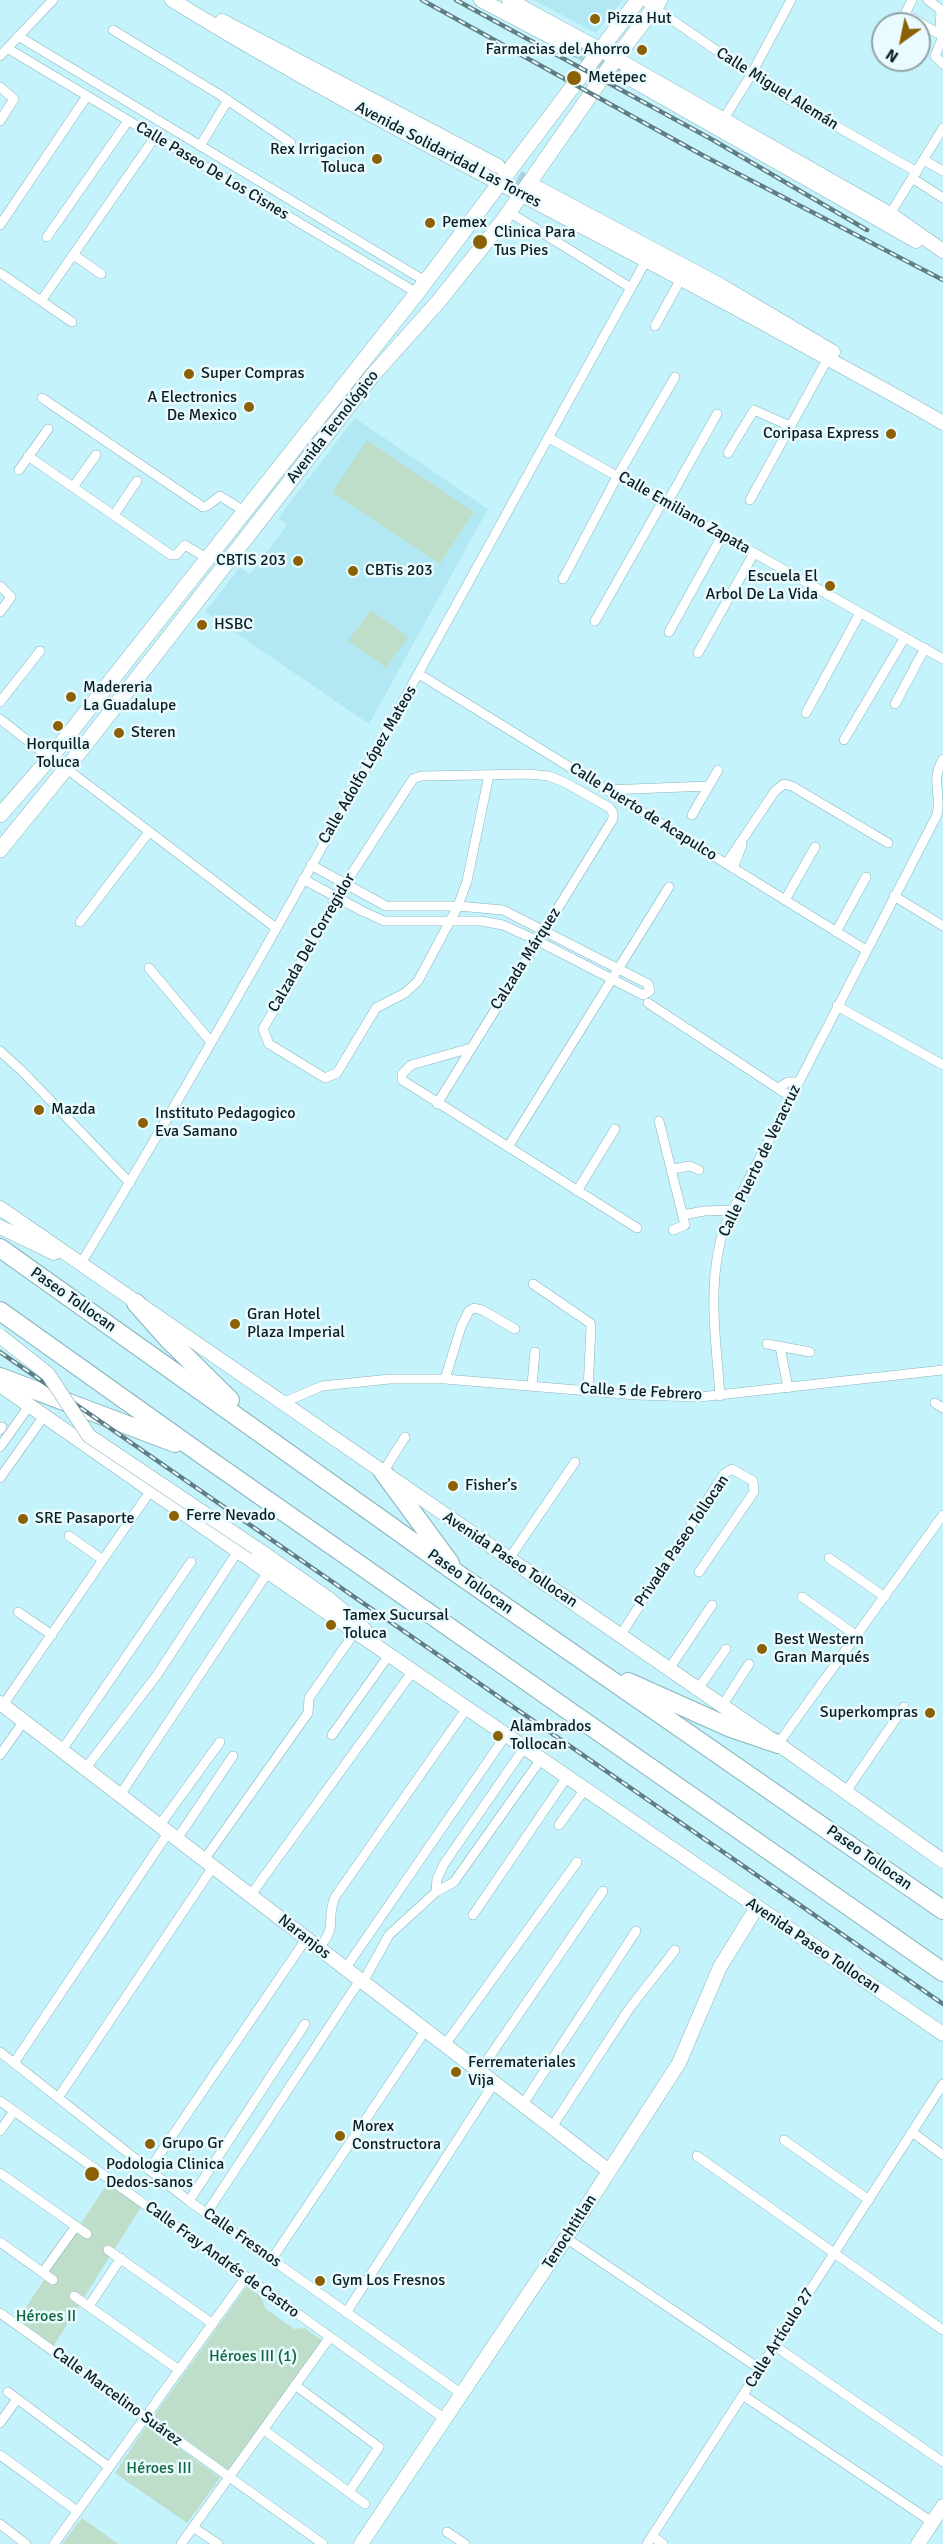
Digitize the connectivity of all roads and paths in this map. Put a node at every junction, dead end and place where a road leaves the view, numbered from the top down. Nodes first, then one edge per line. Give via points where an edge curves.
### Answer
1 (53, 0) edge
2 (172, 0) edge
3 (180, 0) edge
4 (481, 0) edge
5 (509, 0) edge
6 (638, 0) edge
7 (791, 0) edge
8 (912, 0) edge
9 (928, 0) edge
10 (652, 3) edge
11 (113, 30) dead end
12 (941, 35) junction
13 (18, 36) junction
14 (7, 48) junction
15 (599, 48) junction
16 (574, 49) tunnel mouth
17 (0, 56) edge
18 (616, 58) junction
19 (943, 64) edge
20 (751, 75) junction
21 (625, 76) tunnel mouth
22 (0, 87) edge
23 (87, 96) junction
24 (228, 100) junction
25 (723, 120) junction
26 (0, 121) edge
27 (128, 121) junction
28 (943, 128) edge
29 (156, 137) junction
30 (291, 143) dead end
31 (200, 146) junction
32 (924, 160) junction
33 (498, 166) tunnel mouth
34 (943, 171) edge
35 (914, 175) junction
36 (500, 183) junction
37 (528, 191) junction
38 (943, 198) edge
39 (483, 205) junction
40 (890, 214) junction
41 (505, 217) junction
42 (0, 225) edge
43 (47, 237) dead end
44 (940, 250) edge
45 (376, 252) junction
46 (74, 255) junction
47 (647, 259) junction
48 (369, 264) junction
49 (0, 273) edge
50 (101, 274) dead end
51 (682, 277) junction
52 (421, 287) junction
53 (631, 288) junction
54 (41, 301) junction
55 (72, 322) dead end
56 (389, 326) junction
57 (655, 326) dead end
58 (405, 339) junction
59 (828, 358) junction
60 (675, 377) dead end
61 (886, 389) junction
62 (42, 398) dead end
63 (717, 414) dead end
64 (943, 423) edge
65 (790, 426) junction
66 (48, 429) dead end
67 (549, 438) junction
68 (728, 453) dead end
69 (96, 455) dead end
70 (28, 456) junction
71 (19, 470) dead end
72 (618, 476) junction
73 (137, 481) dead end
74 (73, 488) junction
75 (750, 500) dead end
76 (665, 502) junction
77 (244, 511) junction
78 (114, 515) junction
79 (722, 536) junction
80 (754, 553) junction
81 (208, 559) junction
82 (563, 579) dead end
83 (0, 586) edge
84 (0, 612) edge
85 (860, 612) junction
86 (595, 621) dead end
87 (669, 632) dead end
88 (904, 637) junction
89 (925, 648) junction
90 (40, 651) dead end
91 (134, 653) junction
92 (699, 653) dead end
93 (943, 659) edge
94 (149, 664) junction
95 (419, 674) junction
96 (0, 702) edge
97 (895, 705) dead end
98 (806, 713) dead end
99 (0, 719) edge
100 (844, 740) dead end
101 (50, 758) junction
102 (943, 759) edge
103 (67, 769) junction
104 (718, 770) dead end
105 (489, 775) junction
106 (709, 786) junction
107 (606, 790) junction
108 (613, 813) joint
109 (0, 815) edge
110 (692, 815) dead end
111 (940, 816) edge
112 (149, 832) junction
113 (888, 843) dead end
114 (815, 848) dead end
115 (0, 850) edge
116 (311, 865) junction
117 (730, 866) junction
118 (866, 877) dead end
119 (303, 879) junction
120 (345, 884) junction
121 (669, 887) dead end
122 (894, 896) junction
123 (337, 898) junction
124 (785, 900) junction
125 (458, 906) junction
126 (80, 922) dead end
127 (449, 922) junction
128 (943, 926) edge
129 (276, 928) junction
130 (544, 930) junction
131 (836, 932) junction
132 (538, 940) junction
133 (866, 950) junction
134 (149, 968) dead end
135 (619, 968) junction
136 (612, 979) junction
137 (648, 1003) dead end
138 (837, 1006) junction
139 (211, 1042) junction
140 (471, 1048) junction
141 (0, 1051) edge
142 (943, 1065) edge
143 (800, 1082) junction
144 (778, 1088) junction
145 (791, 1097) junction
146 (437, 1104) junction
147 (659, 1121) dead end
148 (615, 1130) dead end
149 (508, 1148) junction
150 (672, 1169) junction
151 (699, 1170) dead end
152 (130, 1183) junction
153 (577, 1191) junction
154 (0, 1208) edge
155 (733, 1210) junction
156 (683, 1215) junction
157 (0, 1227) edge
158 (637, 1228) dead end
159 (673, 1230) dead end
160 (0, 1248) edge
161 (78, 1264) junction
162 (532, 1284) dead end
163 (136, 1303) junction
164 (0, 1311) edge
165 (515, 1329) dead end
166 (0, 1336) edge
167 (767, 1344) dead end
168 (780, 1347) junction
169 (535, 1352) dead end
170 (810, 1352) dead end
171 (943, 1370) edge
172 (0, 1377) edge
173 (445, 1379) junction
174 (0, 1385) edge
175 (532, 1385) junction
176 (788, 1388) junction
177 (588, 1390) junction
178 (720, 1396) junction
179 (282, 1403) junction
180 (29, 1406) junction
181 (44, 1416) junction
182 (405, 1437) dead end
183 (0, 1448) edge
184 (201, 1454) junction
185 (294, 1457) junction
186 (575, 1462) dead end
187 (383, 1472) junction
188 (0, 1478) edge
189 (151, 1490) junction
190 (943, 1515) edge
191 (69, 1536) dead end
192 (238, 1551) junction
193 (829, 1558) dead end
194 (509, 1559) junction
195 (103, 1560) junction
196 (191, 1562) dead end
197 (268, 1572) junction
198 (699, 1572) dead end
199 (458, 1574) junction
200 (802, 1597) dead end
201 (885, 1597) junction
202 (712, 1605) dead end
203 (18, 1612) dead end
204 (355, 1632) junction
205 (52, 1635) junction
206 (620, 1636) junction
207 (857, 1636) junction
208 (726, 1649) dead end
209 (388, 1654) junction
210 (588, 1664) junction
211 (749, 1664) dead end
212 (669, 1669) junction
213 (413, 1671) junction
214 (698, 1689) junction
215 (2, 1704) edge
216 (722, 1706) junction
217 (903, 1707) dead end
218 (467, 1708) junction
219 (24, 1721) junction
220 (332, 1735) dead end
221 (506, 1735) junction
222 (220, 1742) dead end
223 (778, 1744) junction
224 (524, 1748) junction
225 (62, 1750) junction
226 (0, 1755) edge
227 (233, 1756) dead end
228 (541, 1759) junction
229 (85, 1769) junction
230 (567, 1777) junction
231 (585, 1789) junction
232 (844, 1792) junction
233 (120, 1796) junction
234 (559, 1825) dead end
235 (168, 1833) junction
236 (943, 1861) edge
237 (577, 1862) dead end
238 (208, 1864) junction
239 (603, 1891) dead end
240 (436, 1892) junction
241 (250, 1896) junction
242 (757, 1907) junction
243 (943, 1910) edge
244 (473, 1915) dead end
245 (636, 1931) dead end
246 (306, 1939) junction
247 (319, 1948) junction
248 (675, 1950) dead end
249 (345, 1969) junction
250 (943, 1972) edge
251 (362, 1981) junction
252 (305, 2025) dead end
253 (425, 2031) junction
254 (943, 2034) edge
255 (444, 2046) junction
256 (0, 2052) edge
257 (14, 2063) junction
258 (479, 2072) junction
259 (494, 2083) junction
260 (943, 2084) edge
261 (58, 2098) junction
262 (0, 2101) edge
263 (524, 2104) junction
264 (14, 2111) junction
265 (552, 2127) junction
266 (0, 2131) edge
267 (912, 2133) junction
268 (784, 2140) dead end
269 (943, 2155) edge
270 (698, 2156) dead end
271 (149, 2170) junction
272 (609, 2171) junction
273 (0, 2173) edge
274 (869, 2200) junction
275 (189, 2201) junction
276 (206, 2214) junction
277 (76, 2226) junction
278 (87, 2234) dead end
279 (566, 2238) junction
280 (0, 2242) edge
281 (108, 2250) dead end
282 (834, 2253) junction
283 (121, 2258) junction
284 (272, 2259) junction
285 (43, 2272) junction
286 (246, 2277) junction
287 (53, 2280) dead end
288 (74, 2296) dead end
289 (88, 2306) junction
290 (0, 2313) edge
291 (346, 2313) junction
292 (213, 2324) junction
293 (943, 2330) edge
294 (330, 2337) junction
295 (775, 2346) junction
296 (760, 2369) junction
297 (179, 2370) junction
298 (295, 2385) junction
299 (8, 2392) dead end
300 (462, 2394) junction
301 (744, 2396) junction
302 (17, 2399) junction
303 (145, 2417) junction
304 (445, 2420) junction
305 (0, 2423) edge
306 (264, 2430) junction
307 (0, 2455) edge
308 (943, 2462) edge
309 (109, 2467) junction
310 (229, 2477) junction
311 (349, 2492) junction
312 (365, 2504) dead end
313 (943, 2506) edge
314 (77, 2511) junction
315 (932, 2522) junction
316 (0, 2524) edge
317 (193, 2527) junction
318 (447, 2532) dead end
319 (650, 2540) edge
320 (26, 2544) edge
321 (54, 2544) edge
322 (181, 2544) edge
323 (218, 2544) edge
324 (323, 2544) edge
325 (361, 2544) edge
326 (465, 2544) edge
327 (663, 2544) edge
328 (918, 2544) edge

1 - 13 street
2 - 36 main road, Avenida Solidaridad Las Torres
3 - 33 main road, Avenida Solidaridad Las Torres
4 - 16 main road
5 - 15 main road
6 - 15 main road, Avenida Tecnológico
7 - 20 street
8 - 12 street via 905,14
9 - 12 street via 941,10
10 - 18 main road, Avenida Tecnológico
10 - 20 street, Calle Miguel Alemán
11 - 24 street
12 - 19 street via 935,56
13 - 14 street
13 - 31 street, Calle Paseo De Los Cisnes
14 - 17 street
14 - 23 street, Calle Paseo De Los Cisnes
15 - 18 main road
15 - 36 main road, Avenida Tecnológico
18 - 25 main road
18 - 37 main road, Avenida Tecnológico
20 - 25 street
20 - 35 street, Calle Miguel Alemán
21 - 44 main road via 909,238
22 - 26 street via 14,99
23 - 27 street, Calle Paseo De Los Cisnes
23 - 42 street
24 - 30 street
24 - 31 street
25 - 40 main road
27 - 29 street, Calle Paseo De Los Cisnes
27 - 43 street
28 - 32 street
29 - 46 street
29 - 48 street, Calle Paseo De Los Cisnes
31 - 45 street, Calle Paseo De Los Cisnes
32 - 34 street
32 - 35 street
35 - 38 street, Calle Miguel Alemán
35 - 40 street
36 - 37 main road, Avenida Solidaridad Las Torres
36 - 39 main road, Avenida Tecnológico
37 - 41 main road, Avenida Tecnológico
37 - 47 main road, Avenida Solidaridad Las Torres
37 - 61 main road, Avenida Solidaridad Las Torres via 680,262 814,340
39 - 41 main road via 495,208
39 - 52 main road, Avenida Tecnológico
40 - 44 main road
41 - 53 street
41 - 58 main road, Avenida Tecnológico
45 - 48 street
45 - 52 street, Calle Paseo De Los Cisnes
46 - 50 street
46 - 54 street
47 - 51 main road, Avenida Solidaridad Las Torres
47 - 53 street, Calle Adolfo López Mateos
48 - 52 street, Calle Paseo De Los Cisnes
49 - 54 street
51 - 57 street
51 - 59 main road, Avenida Solidaridad Las Torres
52 - 56 main road, Avenida Tecnológico
53 - 67 street, Calle Adolfo López Mateos
54 - 55 street
56 - 58 main road
56 - 77 main road, Avenida Tecnológico
58 - 94 main road, Avenida Tecnológico via 372,376
59 - 61 main road, Avenida Solidaridad Las Torres
59 - 65 street
60 - 72 street
61 - 64 main road, Avenida Solidaridad Las Torres
62 - 77 street via 202,507 220,496
63 - 76 street
65 - 68 street via 754,410
65 - 75 street
66 - 70 street
67 - 72 street, Calle Emiliano Zapata
67 - 95 street, Calle Adolfo López Mateos
69 - 74 street
70 - 71 street
70 - 74 street
72 - 76 street, Calle Emiliano Zapata
72 - 82 street
73 - 78 street
74 - 78 street
76 - 79 street, Calle Emiliano Zapata
76 - 86 street
77 - 81 main road, Avenida Tecnológico
78 - 81 street via 171,555 177,555 185,545
79 - 80 street, Calle Emiliano Zapata
79 - 87 street
80 - 85 street, Calle Emiliano Zapata
80 - 92 street
81 - 91 main road, Avenida Tecnológico
83 - 84 street via 11,597
85 - 88 street, Calle Emiliano Zapata
85 - 98 street
88 - 89 street, Calle Emiliano Zapata
88 - 100 street
89 - 93 street, Calle Emiliano Zapata
89 - 97 street
90 - 96 street
91 - 94 main road
91 - 101 main road, Avenida Tecnológico
94 - 103 main road, Avenida Tecnológico
95 - 107 street, Calle Puerto de Acapulco
95 - 116 street, Calle Adolfo López Mateos
99 - 101 street
101 - 109 main road, Avenida Tecnológico
102 - 111 street, Calle Puerto de Veracruz via 935,779
103 - 112 street
103 - 115 main road, Avenida Tecnológico
104 - 106 street
105 - 108 street, Calzada Del Corregidor via 539,774 555,778
105 - 120 street, Calzada Del Corregidor via 412,779
105 - 125 street, Calzada Del Corregidor via 467,881
106 - 107 street
106 - 110 street
107 - 117 street, Calle Puerto de Acapulco
108 - 130 street, Calzada Márquez via 612,822
111 - 122 street, Calle Puerto de Veracruz
112 - 126 street
112 - 129 street
113 - 117 street via 784,784 744,839
114 - 124 street
116 - 119 street, Calle Adolfo López Mateos
116 - 120 street
117 - 124 street, Calle Puerto de Acapulco
118 - 131 street
119 - 123 street
119 - 129 street, Calle Adolfo López Mateos
120 - 123 street, Calzada Del Corregidor
120 - 125 street via 386,906
121 - 135 street
122 - 128 street
122 - 133 street, Calle Puerto de Veracruz
123 - 127 street via 384,921
123 - 127 street, Calzada Del Corregidor via 262,1029 269,1044 325,1078 337,1073 376,1008 405,993 418,981
124 - 131 street, Calle Puerto de Acapulco
125 - 127 street, Calzada Del Corregidor
125 - 130 street via 503,909
127 - 132 street via 492,922
129 - 139 street, Calle Adolfo López Mateos
130 - 132 street, Calzada Márquez
130 - 135 street
131 - 133 street, Calle Puerto de Acapulco
132 - 136 street
132 - 140 street, Calzada Márquez
133 - 138 street, Calle Puerto de Veracruz
134 - 139 street
135 - 136 street
135 - 136 street via 648,984 650,991 643,995
136 - 149 street
137 - 144 street
138 - 142 street
138 - 143 street, Calle Puerto de Veracruz
139 - 152 street, Calle Adolfo López Mateos
140 - 146 street, Calzada Márquez
140 - 146 street via 411,1065 402,1074 404,1083
141 - 152 street
143 - 144 street via 788,1082
143 - 145 street, Calle Puerto de Veracruz
144 - 145 street
145 - 155 street, Calle Puerto de Veracruz
146 - 149 street
147 - 150 street
148 - 153 street
149 - 153 street
150 - 151 street via 690,1166
150 - 156 street
152 - 161 street, Calle Adolfo López Mateos
153 - 158 street
154 - 161 main road, Avenida Paseo Tollocan
155 - 156 street
155 - 178 street, Calle Puerto de Veracruz via 717,1254 712,1297
156 - 159 street via 685,1225
157 - 161 main road, Avenida Paseo Tollocan
160 - 185 highway, Paseo Tollocan
161 - 163 main road, Avenida Paseo Tollocan
162 - 177 street via 590,1323
163 - 179 main road, Avenida Paseo Tollocan
163 - 185 highway via 218,1388
164 - 184 highway
165 - 173 street via 474,1308 466,1314
166 - 209 main road, Avenida Paseo Tollocan, bridge via 48,1374 89,1436 346,1612
167 - 168 street
168 - 170 street
168 - 176 street
169 - 175 street
171 - 176 street, Calle 5 de Febrero
172 - 184 highway
173 - 175 street, Calle 5 de Febrero
173 - 179 street, Calle 5 de Febrero via 335,1384
174 - 180 main road, Avenida Paseo Tollocan
175 - 177 street, Calle 5 de Febrero
176 - 178 street, Calle 5 de Febrero
177 - 178 street, Calle 5 de Febrero
179 - 187 main road, Avenida Paseo Tollocan
180 - 181 main road, Avenida Paseo Tollocan
180 - 183 street
181 - 188 street
181 - 189 main road, Avenida Paseo Tollocan
182 - 187 street
184 - 250 highway
185 - 199 highway, Paseo Tollocan
186 - 194 street
187 - 194 main road, Avenida Paseo Tollocan
187 - 199 highway
189 - 192 main road, Avenida Paseo Tollocan
189 - 195 street
190 - 201 street
191 - 195 street
192 - 197 main road, Avenida Paseo Tollocan
192 - 229 street via 157,1675
193 - 201 street
194 - 206 main road, Avenida Paseo Tollocan
195 - 205 street
196 - 225 street
197 - 204 main road, Avenida Paseo Tollocan
197 - 233 street
198 - 206 street, Privada Paseo Tollocan via 754,1492 753,1481 737,1470 724,1474
199 - 210 highway, Paseo Tollocan
200 - 207 street
201 - 207 street
202 - 212 street
203 - 205 street
204 - 209 main road, Avenida Paseo Tollocan
204 - 238 street via 309,1698 308,1713
205 - 215 street
206 - 212 main road, Avenida Paseo Tollocan
207 - 223 street
208 - 214 street
209 - 213 main road, Avenida Paseo Tollocan
209 - 220 street
210 - 223 highway via 731,1728
210 - 243 highway, Paseo Tollocan
211 - 216 street
212 - 214 main road, Avenida Paseo Tollocan
213 - 218 main road, Avenida Paseo Tollocan
213 - 241 street
214 - 216 main road, Avenida Paseo Tollocan
215 - 219 main road, Naranjos
216 - 223 main road, Avenida Paseo Tollocan
217 - 232 street
218 - 221 main road, Avenida Paseo Tollocan
218 - 247 street via 335,1897 330,1934
219 - 225 main road, Naranjos
219 - 226 street
221 - 224 main road, Avenida Paseo Tollocan
221 - 249 street
222 - 235 street
223 - 232 main road, Avenida Paseo Tollocan
224 - 228 main road, Avenida Paseo Tollocan
224 - 240 street via 444,1864 438,1874
225 - 229 main road, Naranjos
227 - 235 street
228 - 230 main road, Avenida Paseo Tollocan
228 - 240 street via 454,1882
229 - 233 main road, Naranjos
230 - 231 main road, Avenida Paseo Tollocan
230 - 244 street
231 - 234 street
231 - 242 main road, Avenida Paseo Tollocan
232 - 236 main road, Avenida Paseo Tollocan
233 - 235 main road, Naranjos
235 - 238 main road, Naranjos
235 - 257 street
237 - 255 street
238 - 241 main road, Naranjos
238 - 261 street
239 - 258 street
240 - 251 street via 389,1935
241 - 246 main road, Naranjos
242 - 254 main road, Avenida Paseo Tollocan
242 - 272 main road, Tenochtitlan via 720,1967 679,2063
245 - 263 street
246 - 247 main road, Naranjos
246 - 271 street
247 - 249 main road, Naranjos
248 - 265 street via 629,2009
249 - 251 main road, Naranjos
251 - 253 main road, Naranjos
251 - 276 street
252 - 275 street
253 - 255 main road, Naranjos
253 - 284 street
255 - 258 main road, Naranjos
256 - 257 street, Calle Fresnos
257 - 261 street, Calle Fresnos
258 - 259 main road, Naranjos
259 - 263 main road, Naranjos
259 - 291 street
260 - 267 street, Calle Artículo 27
261 - 271 street, Calle Fresnos
262 - 264 street, Calle Fray Andrés de Castro
263 - 265 main road, Naranjos
264 - 266 street
264 - 286 street, Calle Fray Andrés de Castro
265 - 272 main road, Naranjos
267 - 269 street
267 - 274 street, Calle Artículo 27
268 - 274 street
270 - 282 street
271 - 275 street, Calle Fresnos
272 - 279 main road, Tenochtitlan
273 - 277 street
274 - 282 street, Calle Artículo 27
275 - 276 street, Calle Fresnos
276 - 284 street, Calle Fresnos
277 - 278 street
277 - 285 street
279 - 296 street
279 - 300 main road, Tenochtitlan
280 - 285 street
281 - 283 street
282 - 293 street
282 - 295 street, Calle Artículo 27
283 - 289 street
283 - 292 street
284 - 291 street, Calle Fresnos
285 - 287 street
286 - 292 street
286 - 294 street, Calle Fray Andrés de Castro
288 - 289 street
289 - 297 street
290 - 303 street, Calle Marcelino Suárez
291 - 300 street, Calle Fresnos
292 - 297 street
294 - 298 street
294 - 304 street, Calle Fray Andrés de Castro
295 - 296 street, Calle Artículo 27
295 - 308 street
296 - 301 street, Calle Artículo 27
297 - 303 street
298 - 306 street
298 - 311 street via 379,2447
299 - 302 street
300 - 304 main road, Tenochtitlan
301 - 315 street
301 - 319 street, Calle Artículo 27
302 - 305 street
302 - 309 street
303 - 309 street
303 - 310 street, Calle Marcelino Suárez
304 - 325 main road, Tenochtitlan
306 - 310 street
306 - 311 street
307 - 314 street
309 - 314 street
310 - 317 street
310 - 324 street, Calle Marcelino Suárez
311 - 312 street
313 - 315 main road
314 - 321 street
315 - 328 main road
316 - 320 street
317 - 322 street
317 - 323 street
318 - 326 street
319 - 327 street

